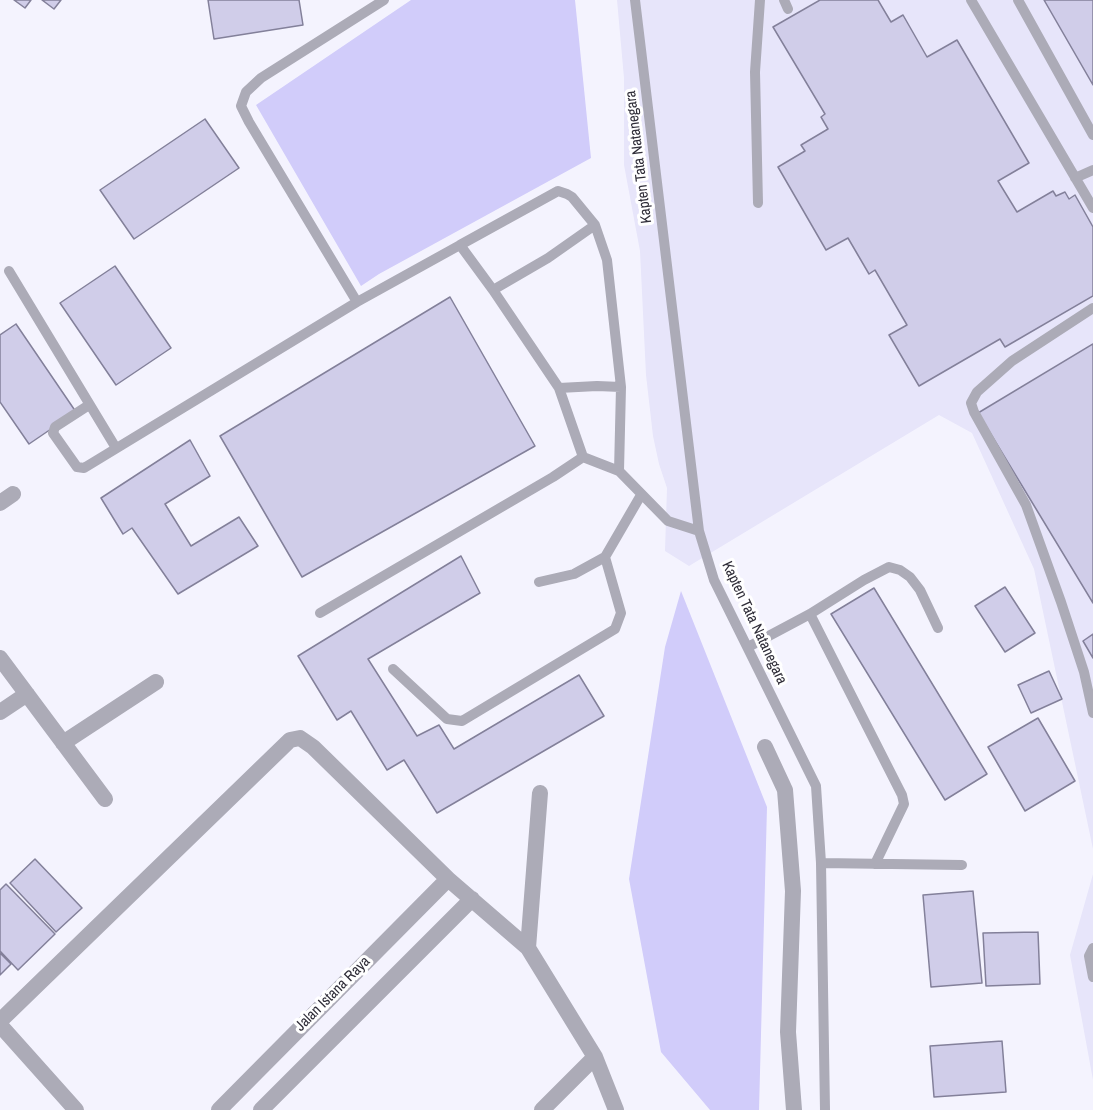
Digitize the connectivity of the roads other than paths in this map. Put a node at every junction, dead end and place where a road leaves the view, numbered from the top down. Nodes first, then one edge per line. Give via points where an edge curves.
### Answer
1 (384, 0) edge
2 (635, 0) edge
3 (760, 0) edge
4 (971, 0) edge
5 (1018, 0) edge
6 (1093, 135) edge
7 (1093, 170) edge
8 (1075, 178) junction
9 (758, 203) dead end
10 (1093, 208) edge
11 (595, 225) junction
12 (460, 245) junction
13 (9, 270) dead end
14 (493, 290) junction
15 (357, 302) junction
16 (1093, 308) edge
17 (621, 387) junction
18 (559, 388) junction
19 (89, 405) junction
20 (116, 448) junction
21 (583, 457) junction
22 (619, 471) junction
23 (641, 495) junction
24 (699, 531) junction
25 (605, 557) junction
26 (538, 582) dead end
27 (320, 613) dead end
28 (810, 614) junction
29 (938, 628) dead end
30 (748, 647) junction
31 (0, 658) edge
32 (393, 669) dead end
33 (156, 682) dead end
34 (27, 694) junction
35 (0, 712) edge
36 (1093, 713) edge
37 (63, 743) junction
38 (765, 747) dead end
39 (540, 793) dead end
40 (105, 799) dead end
41 (821, 863) junction
42 (875, 864) junction
43 (962, 865) dead end
44 (448, 879) junction
45 (472, 899) junction
46 (528, 948) junction
47 (1093, 948) edge
48 (1093, 977) edge
49 (0, 1023) edge
50 (595, 1057) junction
51 (76, 1110) edge
52 (219, 1110) edge
53 (261, 1110) edge
54 (542, 1110) edge
55 (616, 1110) edge
56 (794, 1110) edge
57 (825, 1110) edge

1 - 15 lane via 261,78 246,92 241,106
2 - 24 lane, Kapten Tata Natanegara
3 - 9 lane via 755,72
4 - 8 lane
5 - 6 lane
7 - 8 lane
8 - 10 lane
11 - 12 lane via 572,197 558,191
11 - 14 lane
11 - 17 lane via 607,260
12 - 14 lane
12 - 15 lane
13 - 19 lane
14 - 18 lane
15 - 20 lane
16 - 36 lane via 1012,361 977,392 971,403 1026,505 1084,672
17 - 18 lane
17 - 22 lane
18 - 21 lane
19 - 20 lane
19 - 20 lane via 55,427 53,433 77,467 84,468
21 - 22 lane
21 - 27 lane
22 - 23 lane
23 - 24 lane via 668,521
23 - 25 lane
24 - 30 lane, Kapten Tata Natanegara via 714,580
25 - 26 lane via 574,574
25 - 32 lane via 621,613 615,629 462,721 447,719
28 - 29 lane via 889,567 910,577
28 - 30 lane
28 - 42 lane via 902,795 904,804
30 - 41 lane, Kapten Tata Natanegara via 816,786
31 - 34 street
33 - 37 street
34 - 35 street
34 - 37 street
37 - 40 street
38 - 56 street via 785,790 793,891 788,1032
39 - 46 street
41 - 42 lane
41 - 57 lane, Kapten Tata Natanegara
42 - 43 lane
44 - 45 street
44 - 49 street via 313,747 300,738 290,740
44 - 52 street, Jalan Istana Raya
45 - 46 street
45 - 53 street, Jalan Istana Raya
46 - 50 street
47 - 48 lane via 1089,956
49 - 51 street
50 - 54 street
50 - 55 street

